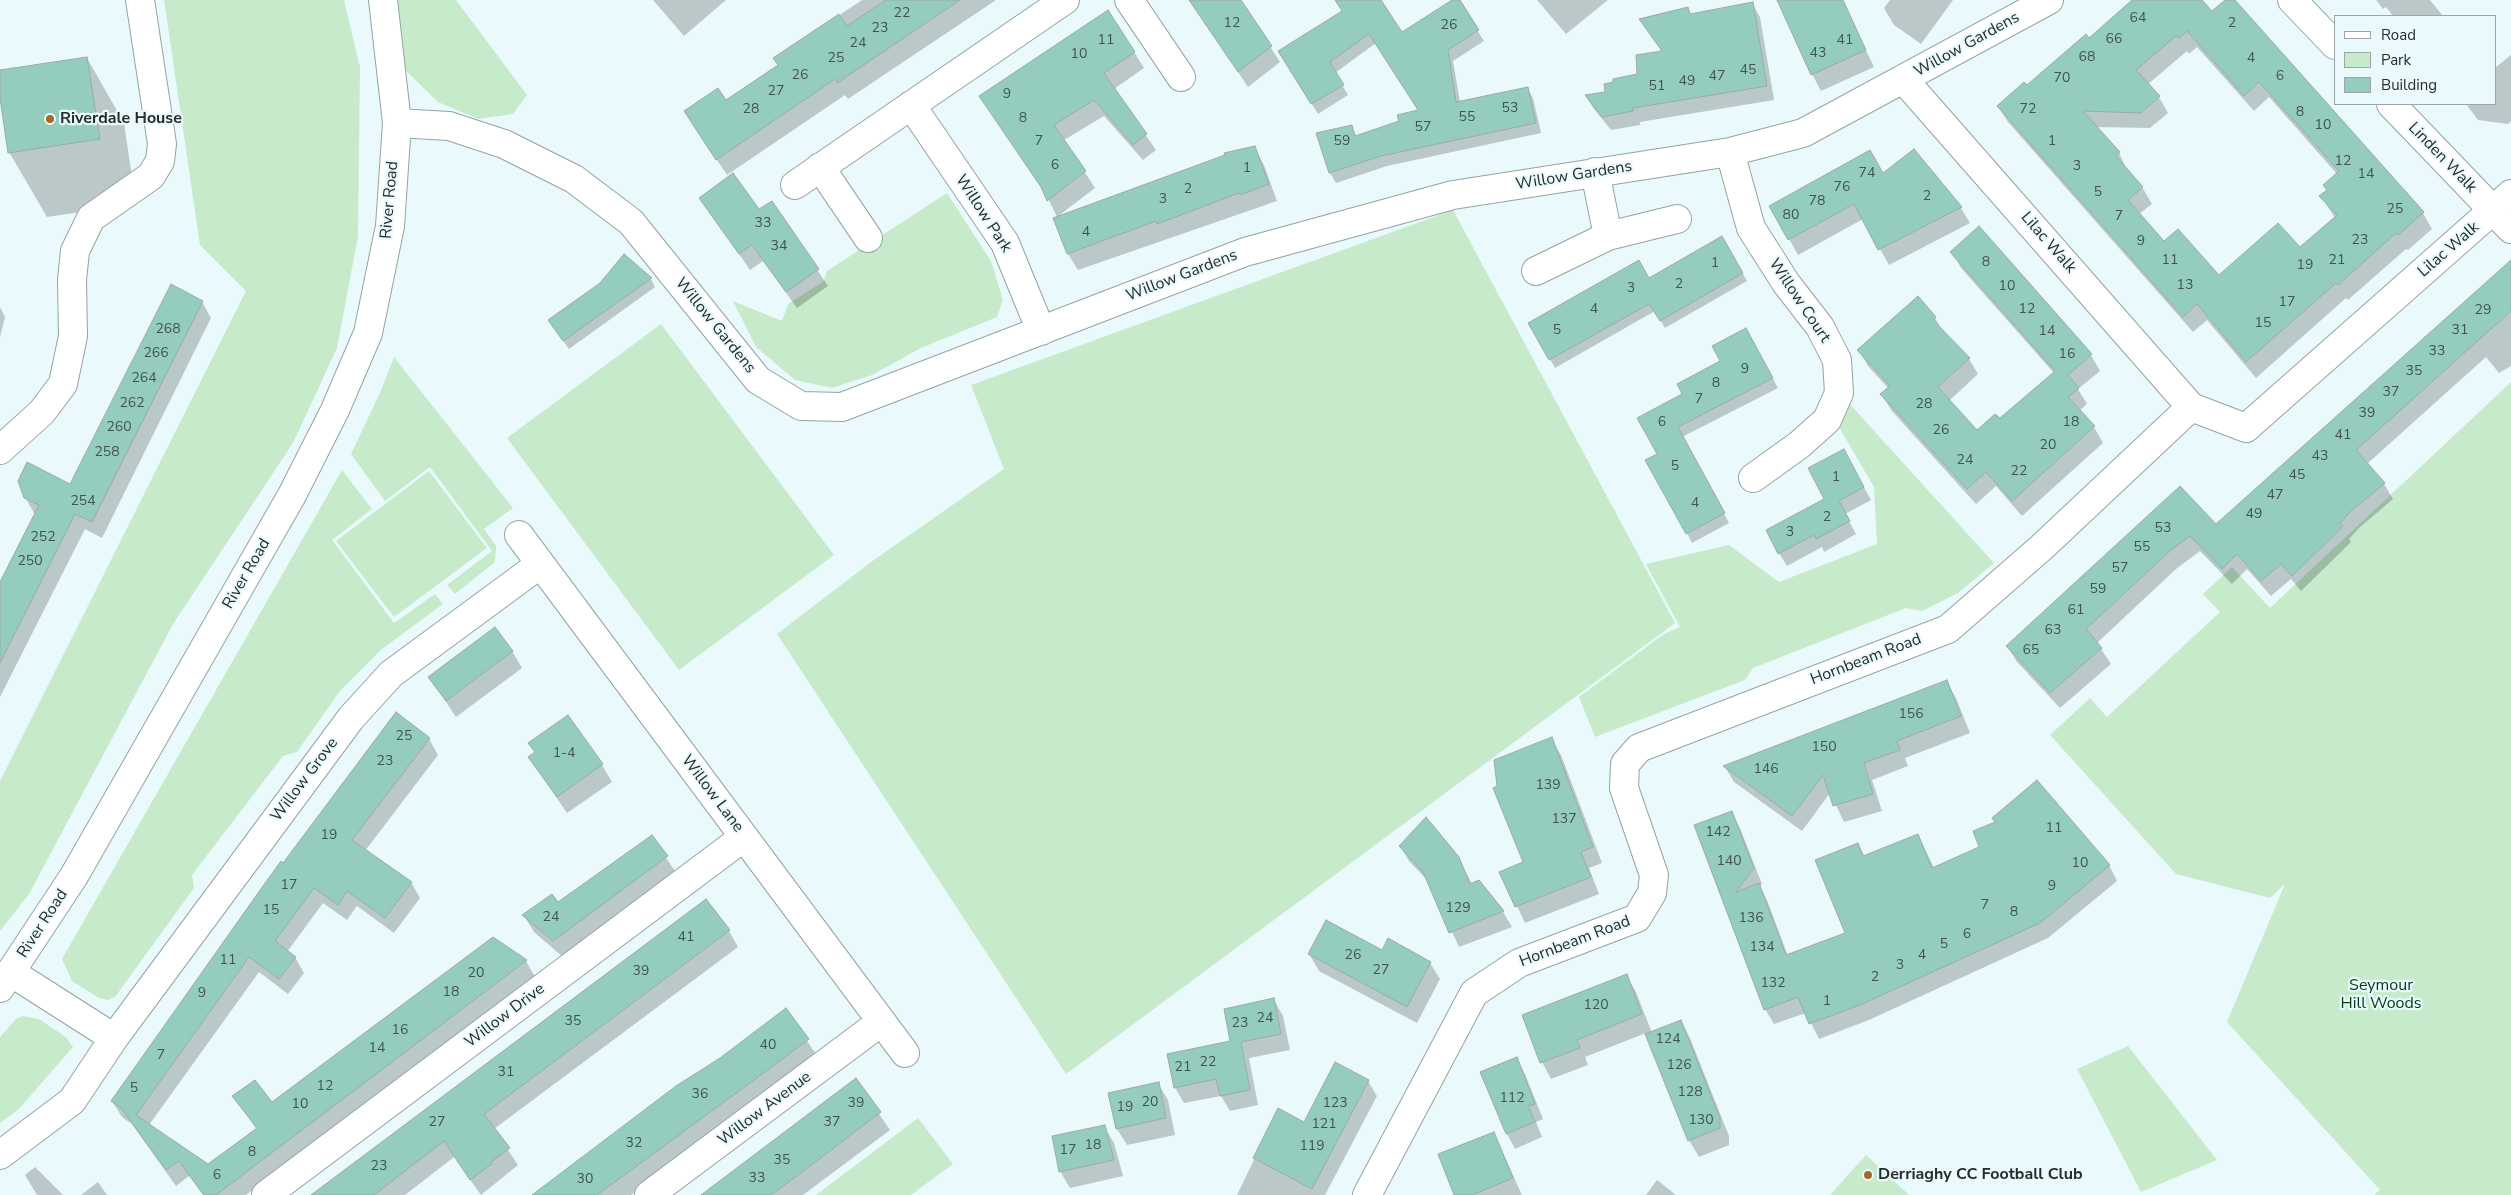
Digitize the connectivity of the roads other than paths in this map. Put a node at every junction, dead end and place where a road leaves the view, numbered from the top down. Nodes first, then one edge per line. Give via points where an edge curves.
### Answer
1 (140, 0) edge
2 (383, 0) edge
3 (1065, 0) edge
4 (1129, 0) edge
5 (2049, 0) edge
6 (2292, 0) edge
7 (2334, 44) edge
8 (1181, 77) dead end
9 (1904, 80) junction
10 (911, 105) junction
11 (2392, 105) edge
12 (397, 123) junction
13 (1730, 152) junction
14 (820, 167) junction
15 (1596, 172) junction
16 (795, 184) dead end
17 (2505, 211) edge
18 (1677, 220) dead end
19 (1608, 236) junction
20 (868, 238) dead end
21 (1536, 271) dead end
22 (1041, 331) junction
23 (2191, 406) junction
24 (0, 450) edge
25 (1753, 478) dead end
26 (519, 535) dead end
27 (539, 565) junction
28 (744, 837) junction
29 (6, 981) edge
30 (881, 1022) junction
31 (114, 1038) junction
32 (905, 1053) dead end
33 (0, 1155) edge
34 (266, 1195) edge
35 (649, 1195) edge
36 (1367, 1195) edge

1 - 24 street via 162,144 160,161 151,176 91,218 75,251 72,280 74,336 63,384 42,412
2 - 12 street, River Road
3 - 10 street
4 - 8 street
5 - 9 street, Willow Gardens
6 - 7 street
9 - 13 street, Willow Gardens via 1803,133
9 - 23 street, Lilac Walk
10 - 14 street
10 - 22 street, Willow Park via 1005,243
11 - 17 street, Linden Walk
12 - 22 street, Willow Gardens via 449,126 504,144 574,179 631,222 758,380 801,406 842,406
12 - 29 street, River Road via 390,226 370,324 336,410 292,495 170,710 74,876
13 - 15 street, Willow Gardens
13 - 25 street, Willow Court via 1752,228 1786,283 1820,327 1837,360 1839,393 1827,420
14 - 16 street
14 - 20 street
15 - 19 street
15 - 22 street, Willow Gardens via 1453,195 1245,252
17 - 23 street, Lilac Walk via 2246,428
18 - 19 street
19 - 21 street
23 - 36 street, Hornbeam Road via 2042,547 1948,629 1639,748 1625,764 1624,788 1654,875 1652,893 1637,918 1519,963 1474,993
26 - 27 street, Willow Lane
27 - 28 street, Willow Lane
27 - 31 street, Willow Grove via 391,674 371,696
28 - 30 street, Willow Lane
28 - 34 street, Willow Drive
29 - 31 street
30 - 32 street, Willow Lane
30 - 35 street, Willow Avenue
31 - 33 street, Willow Grove via 72,1101

